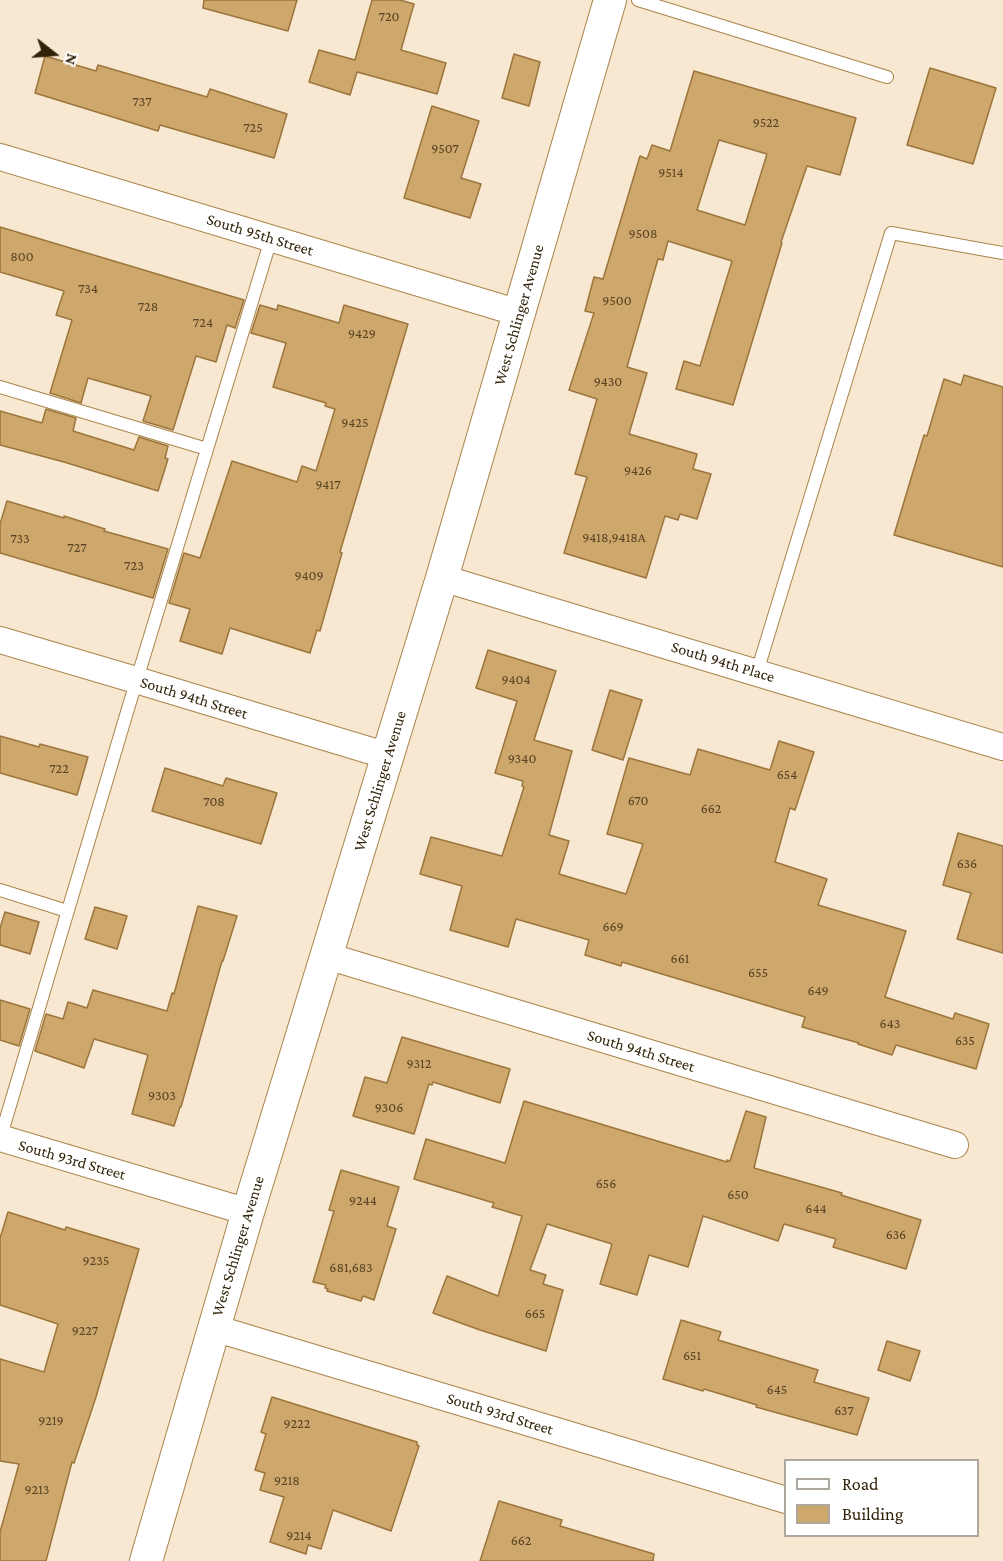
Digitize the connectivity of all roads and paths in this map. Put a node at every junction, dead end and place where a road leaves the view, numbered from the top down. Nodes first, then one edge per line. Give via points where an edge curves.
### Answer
1 (610, 0) edge
2 (638, 0) edge
3 (887, 77) dead end
4 (0, 157) edge
5 (271, 239) junction
6 (1003, 253) edge
7 (519, 313) junction
8 (0, 387) edge
9 (207, 449) junction
10 (442, 578) junction
11 (0, 640) edge
12 (758, 672) junction
13 (136, 680) junction
14 (1003, 747) edge
15 (388, 756) junction
16 (0, 890) edge
17 (67, 911) junction
18 (327, 956) junction
19 (0, 1139) edge
20 (955, 1145) dead end
21 (248, 1212) junction
22 (214, 1328) junction
23 (784, 1499) edge
24 (146, 1561) edge

1 - 7 street, West Schlinger Avenue
2 - 3 lane
4 - 5 street, South 95th Street
5 - 7 street, South 95th Street
5 - 9 lane
6 - 12 lane via 891,232
7 - 10 street, West Schlinger Avenue
8 - 9 lane
9 - 13 lane
10 - 12 street, South 94th Place
10 - 15 street, West Schlinger Avenue
11 - 13 street, South 94th Street
12 - 14 street, South 94th Place
13 - 15 street, South 94th Street
13 - 17 lane
15 - 18 street, West Schlinger Avenue
16 - 17 lane
17 - 19 lane
18 - 20 street, South 94th Street
18 - 21 street, West Schlinger Avenue
19 - 21 street, South 93rd Street
21 - 22 street, West Schlinger Avenue
22 - 23 street, South 93rd Street
22 - 24 street, West Schlinger Avenue

